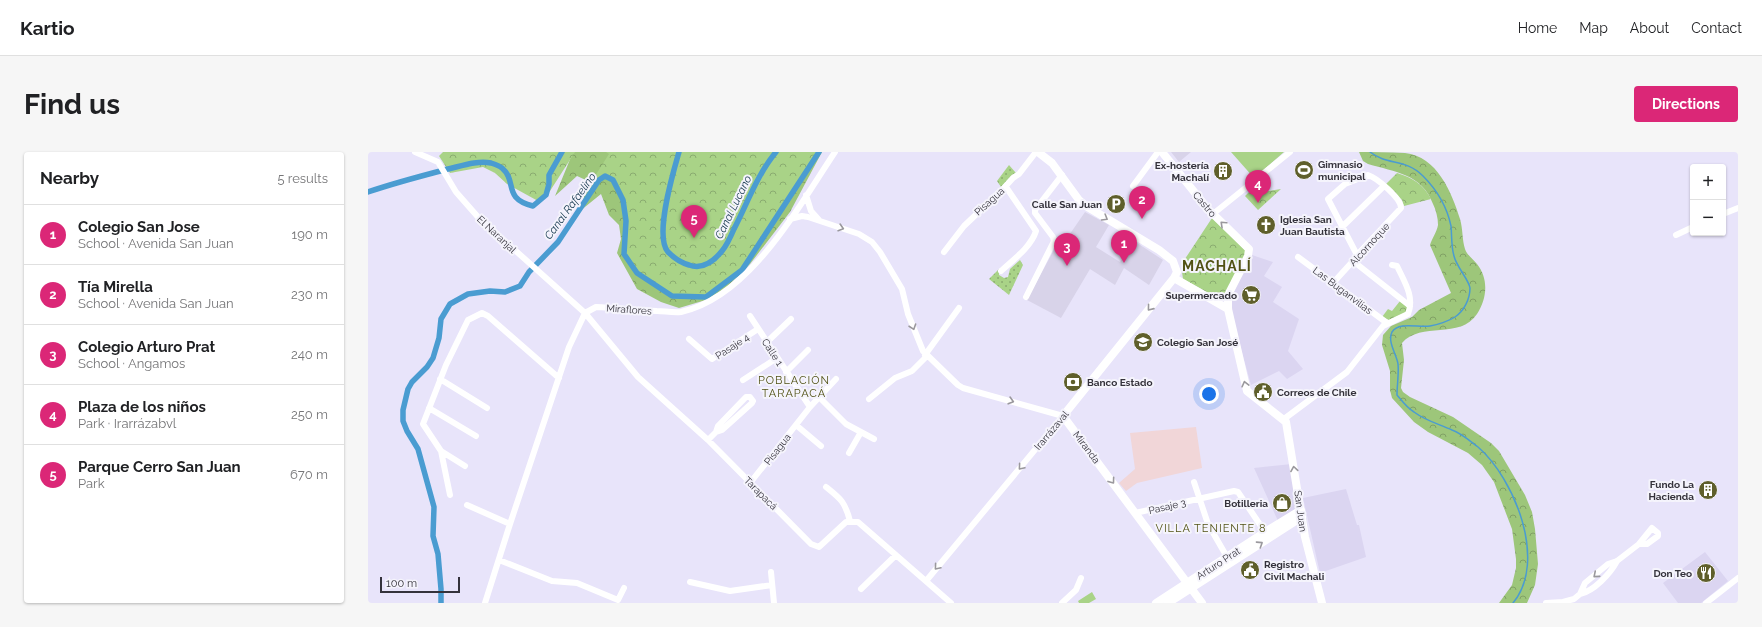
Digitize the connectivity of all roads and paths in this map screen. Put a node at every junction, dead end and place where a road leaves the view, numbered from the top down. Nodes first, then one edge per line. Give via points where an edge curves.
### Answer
1 (415, 152) edge
2 (835, 152) edge
3 (1037, 152) edge
4 (1158, 152) edge
5 (1162, 152) edge
6 (1290, 152) edge
7 (428, 154) edge
8 (1062, 175) junction
9 (1132, 186) dead end
10 (1384, 186) junction
11 (1006, 187) junction
12 (806, 195) junction
13 (1738, 208) edge
14 (1726, 213) edge
15 (1213, 214) junction
16 (790, 219) junction
17 (821, 222) junction
18 (1342, 227) junction
19 (1690, 228) edge
20 (1676, 235) dead end
21 (944, 252) dead end
22 (1357, 255) junction
23 (1298, 257) dead end
24 (1353, 261) junction
25 (1392, 265) dead end
26 (1001, 272) dead end
27 (1174, 278) junction
28 (1333, 283) junction
29 (1026, 298) dead end
30 (1410, 306) junction
31 (959, 308) dead end
32 (1228, 309) junction
33 (584, 313) junction
34 (750, 316) dead end
35 (791, 319) dead end
36 (1388, 323) junction
37 (758, 329) junction
38 (689, 339) dead end
39 (767, 342) junction
40 (808, 350) dead end
41 (926, 355) junction
42 (777, 358) junction
43 (786, 372) junction
44 (559, 378) junction
45 (440, 379) junction
46 (836, 379) dead end
47 (743, 380) dead end
48 (819, 397) junction
49 (869, 399) dead end
50 (810, 407) junction
51 (430, 408) junction
52 (487, 408) dead end
53 (1064, 416) junction
54 (1284, 418) junction
55 (796, 425) junction
56 (716, 432) junction
57 (861, 432) junction
58 (476, 436) dead end
59 (874, 439) dead end
60 (708, 440) junction
61 (821, 446) dead end
62 (441, 451) junction
63 (849, 453) dead end
64 (465, 466) dead end
65 (1194, 482) dead end
66 (750, 483) junction
67 (826, 487) dead end
68 (450, 495) dead end
69 (1200, 498) junction
70 (467, 505) dead end
71 (1135, 513) junction
72 (1302, 513) junction
73 (850, 521) junction
74 (510, 524) junction
75 (1265, 532) junction
76 (1639, 544) dead end
77 (896, 555) junction
78 (1227, 557) junction
79 (498, 560) junction
80 (771, 572) dead end
81 (1081, 578) dead end
82 (1738, 578) edge
83 (926, 581) junction
84 (690, 582) dead end
85 (772, 585) junction
86 (1189, 586) junction
87 (624, 588) dead end
88 (861, 589) dead end
89 (485, 603) edge
90 (774, 603) edge
91 (951, 603) edge
92 (1062, 603) edge
93 (1156, 603) edge
94 (1168, 603) edge
95 (1202, 603) edge
96 (1322, 603) edge
97 (1546, 603) edge
98 (1706, 603) edge

1 - 7 street, El Naranjal
2 - 12 street, Miraflores
3 - 8 main road via 1052,163
3 - 11 street, Pisagua
4 - 9 street
5 - 15 main road, Castro
6 - 15 street
7 - 33 street, El Naranjal via 438,162 456,192 478,217
8 -> 27 main road via 1086,206 1173,261 1177,272
8 - 29 street via 1035,210 1054,241
10 - 18 street
10 - 18 street via 1370,175 1366,175 1345,184 1329,197 1328,202
10 - 22 street, Alcornoque via 1401,204 1400,211
11 - 21 street, Pisagua via 964,226
11 - 26 street via 1036,231 1035,237
12 - 16 street, Miraflores
12 - 17 street via 811,212
13 - 14 street
32 -> 15 main road, Castro via 1228,295 1249,252 1248,247
16 - 17 street via 802,216
16 - 33 street, Miraflores via 754,267 709,303 679,312 596,307
17 -> 41 street via 859,234 876,247 902,290 919,345
18 - 22 street
19 - 20 street
22 - 24 street, Alcornoque
23 - 28 street, Las Buganvilias
24 - 28 street, Alcornoque
24 - 30 street
25 - 30 street via 1397,266 1408,289
27 - 32 main road
27 -> 53 main road, Irarrázaval
28 - 36 street, Las Buganvilias
30 - 36 street via 1408,314
31 - 41 street
54 -> 32 main road via 1247,391
33 - 44 street
33 - 60 street, Tarapacá via 638,377
34 - 37 street, Calle 1
35 - 39 street
36 - 54 street via 1380,329 1347,372
37 - 38 street, Pasaje 4 via 712,359
37 - 39 street, Calle 1
39 - 42 street, Calle 1
40 - 43 street
41 - 49 street via 912,371 895,378
41 -> 53 street via 963,388
42 - 43 street, Calle 1
42 - 47 street
43 - 50 street, Calle 1
44 - 45 street via 494,320 482,313 468,320
44 - 74 street
45 - 51 street
45 - 52 street
46 - 48 street, Pisagua
48 - 50 street, Pisagua
48 - 57 street via 846,424
50 - 55 street, Pisagua
51 - 58 street
51 - 62 street via 423,424
53 -> 71 main road, Miranda
53 -> 83 street, Irarrázaval
72 -> 54 main road, San Juan
55 - 61 street
55 - 66 street, Pisagua
56 - 56 street via 718,426 746,397 752,399 752,403 722,430
56 - 60 street
57 - 59 street
57 - 63 street
60 - 66 street, Tarapacá
62 - 64 street
62 - 68 street
65 - 69 street
66 - 73 street, Tarapacá via 810,544 815,546 822,545
67 - 73 street via 842,500
69 - 71 street, Pasaje 3
69 - 75 street, Pasaje 3 via 1229,491 1238,492
69 - 78 street via 1208,524
70 - 74 street
71 - 86 main road, Miranda
72 - 75 main road, Arturo Prat
86 -> 72 main road, Arturo Prat
72 - 96 main road, San Juan via 1305,537
73 - 77 street via 863,525
74 - 79 street
75 - 78 main road, Arturo Prat
76 - 97 street via 1588,592 1563,602
77 - 83 street
77 - 88 street
78 - 86 main road, Arturo Prat
79 - 87 street via 552,581 576,583 618,600
79 - 89 street
80 - 85 street
81 - 92 street via 1076,590
82 - 98 street
83 - 91 street
84 - 85 street via 730,591
85 - 90 street
86 - 93 main road, Arturo Prat
86 - 94 main road, Arturo Prat
86 - 95 main road, Miranda

